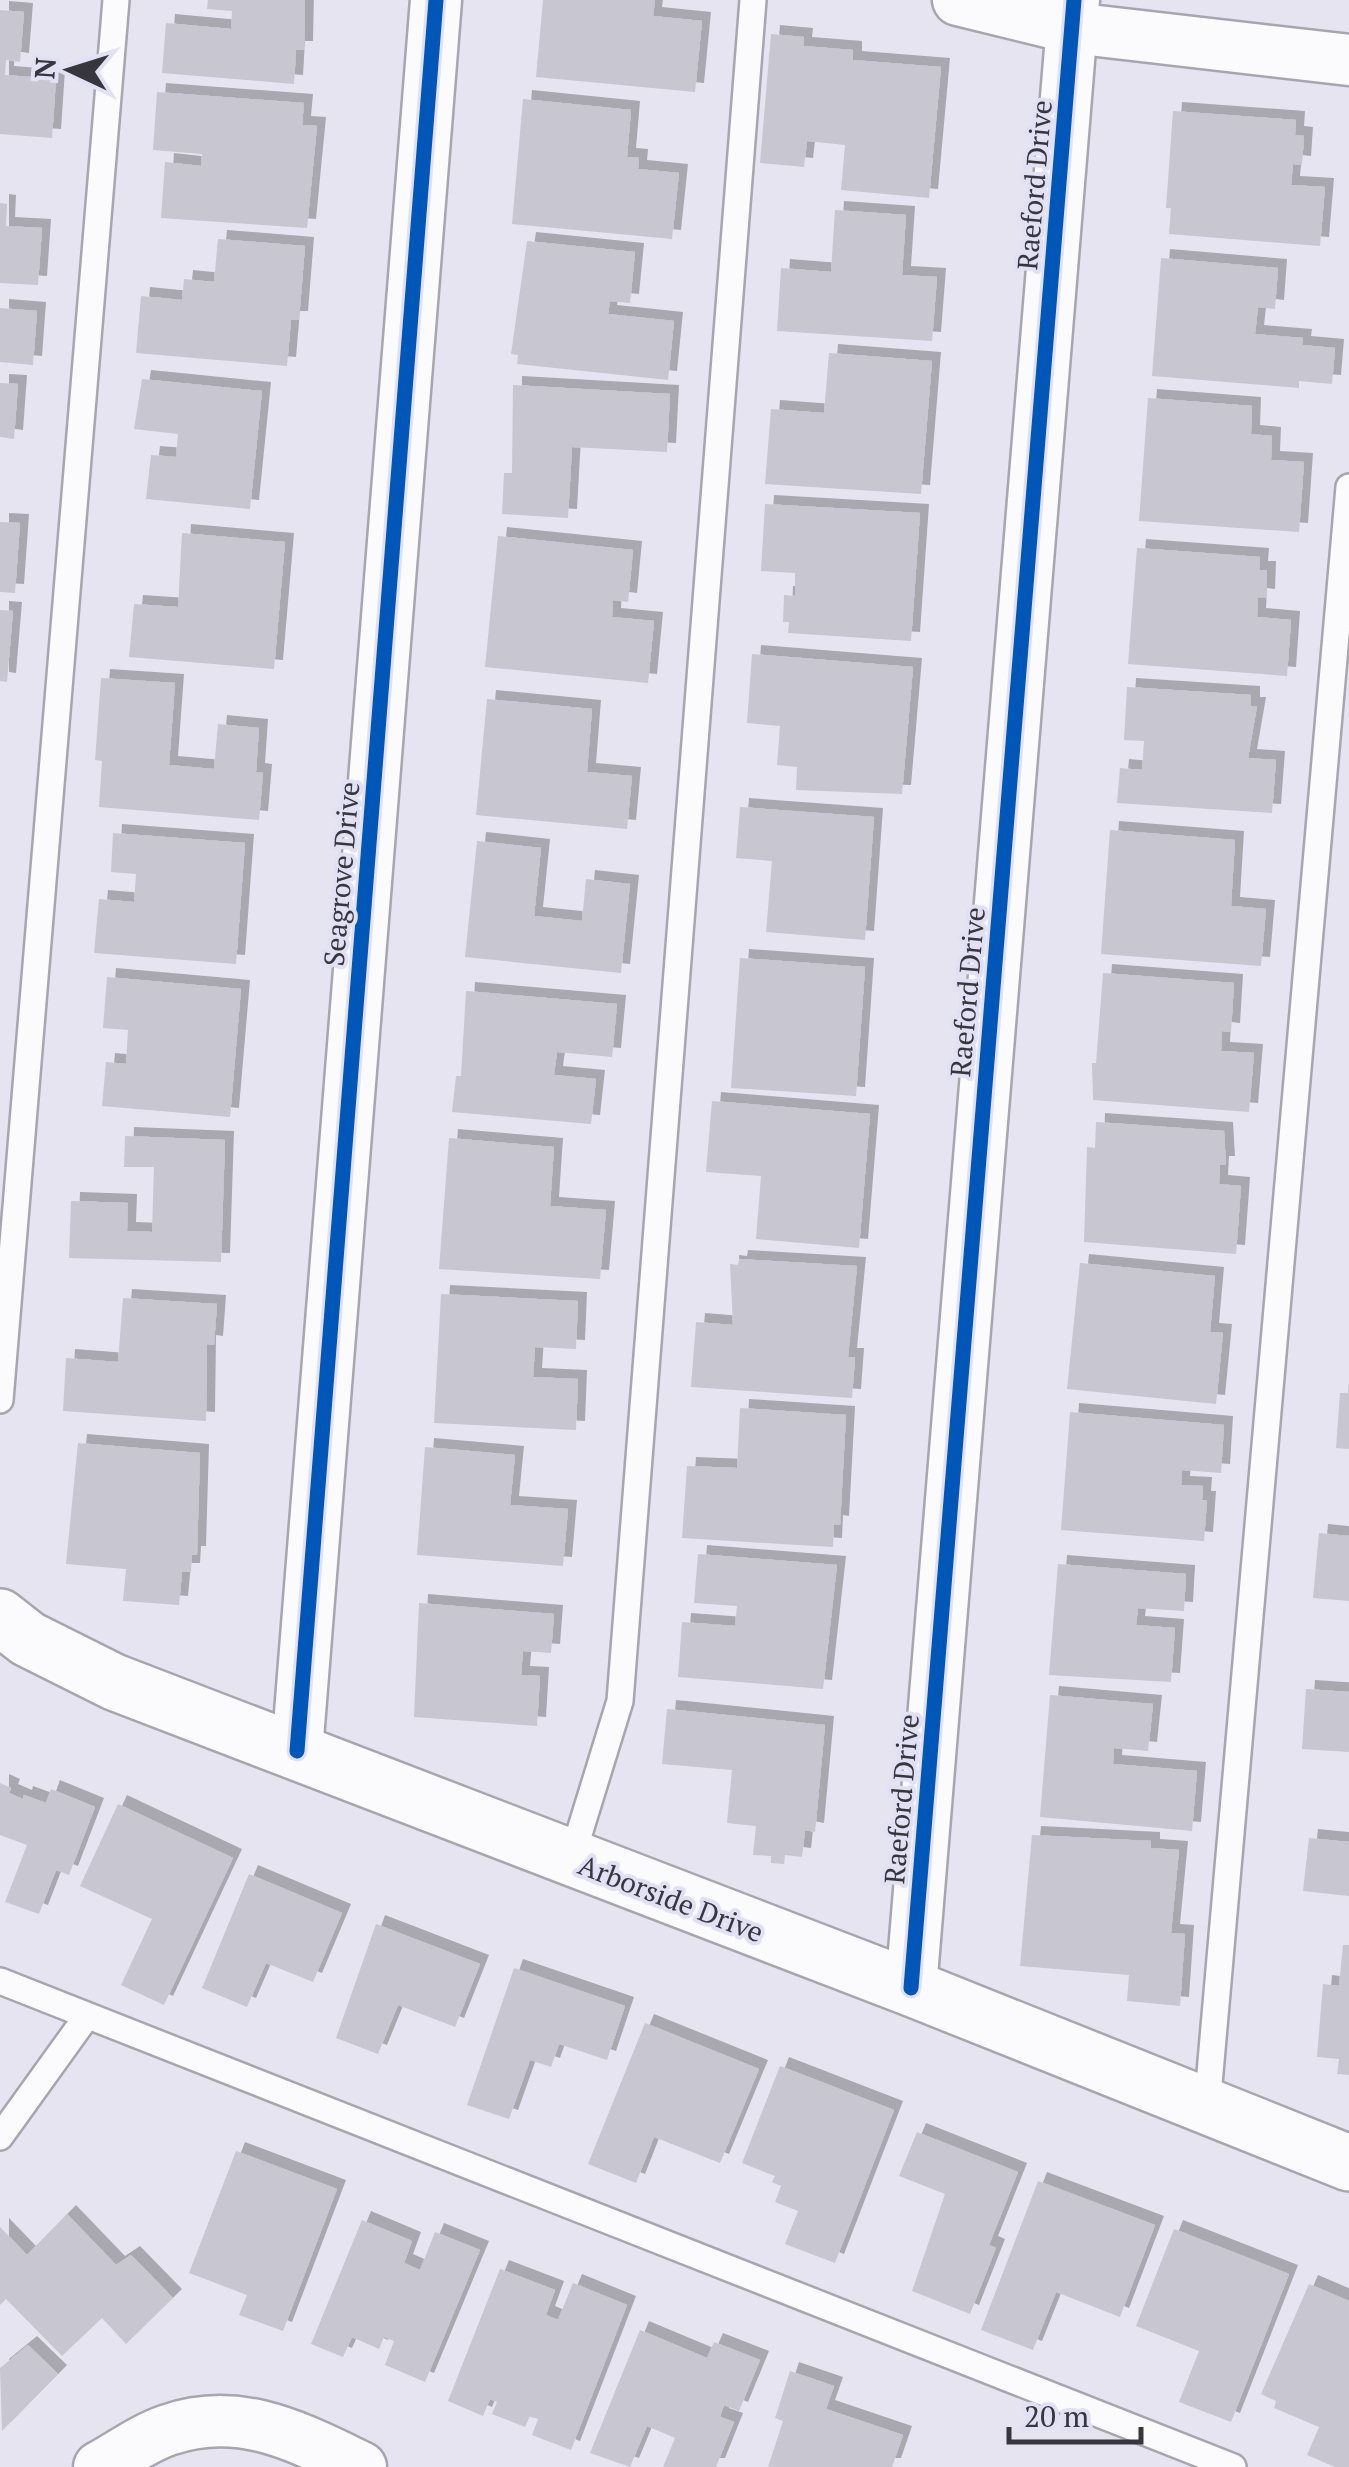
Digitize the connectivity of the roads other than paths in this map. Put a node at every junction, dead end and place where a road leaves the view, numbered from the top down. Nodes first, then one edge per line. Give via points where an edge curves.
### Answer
1 (116, 0) edge
2 (436, 0) edge
3 (752, 0) edge
4 (958, 0) edge
5 (1073, 14) edge
6 (1349, 60) edge
7 (1349, 487) edge
8 (0, 1400) edge
9 (0, 1617) edge
10 (296, 1751) junction
11 (571, 1860) junction
12 (0, 1981) edge
13 (911, 1988) junction
14 (88, 2016) junction
15 (1207, 2107) junction
16 (0, 2137) edge
17 (1349, 2163) edge
18 (99, 2467) edge
19 (361, 2467) edge
20 (1233, 2467) edge

1 - 8 lane
2 - 10 street, Seagrove Drive
3 - 11 lane via 620,1701
4 - 5 street
5 - 6 street
5 - 13 street, Raeford Drive
7 - 15 lane
9 - 10 street, Arborside Drive via 28,1639 114,1682
10 - 11 street, Arborside Drive
11 - 13 street, Arborside Drive
12 - 14 lane
13 - 15 street, Arborside Drive
14 - 16 lane
14 - 20 lane
15 - 17 street, Arborside Drive
18 - 19 street via 167,2430 220,2420 278,2428

